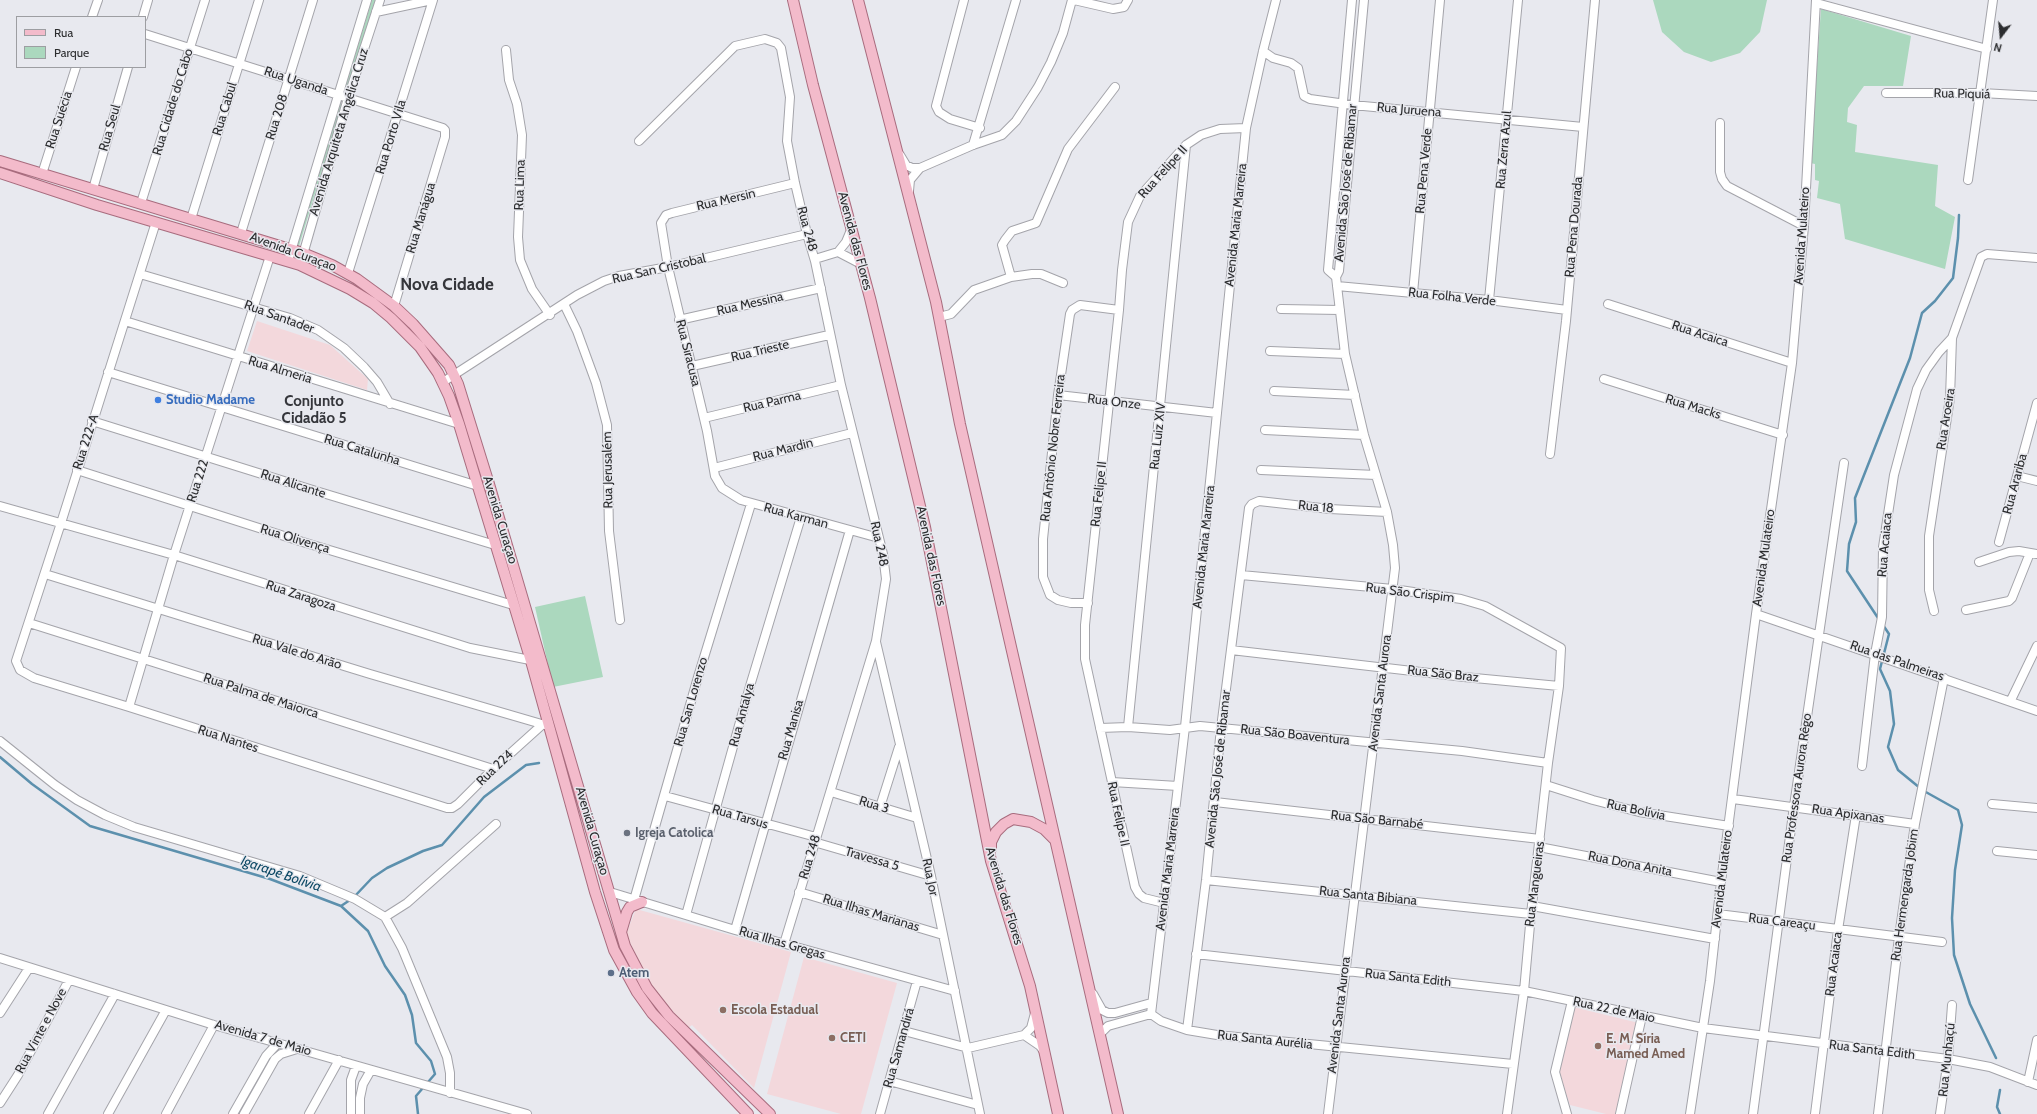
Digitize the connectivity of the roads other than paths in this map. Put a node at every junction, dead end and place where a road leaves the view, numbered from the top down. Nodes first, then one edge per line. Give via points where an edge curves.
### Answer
1 (98, 0) edge
2 (148, 0) edge
3 (205, 0) edge
4 (259, 0) edge
5 (313, 0) edge
6 (367, 0) edge
7 (380, 0) edge
8 (432, 0) edge
9 (793, 0) edge
10 (858, 0) edge
11 (964, 0) edge
12 (1016, 0) edge
13 (1073, 0) edge
14 (1128, 0) edge
15 (1276, 0) edge
16 (1352, 0) edge
17 (1364, 0) edge
18 (1440, 0) edge
19 (1518, 0) edge
20 (1595, 0) edge
21 (1993, 0) edge
22 (1816, 1) edge
23 (376, 12) junction
24 (92, 16) edge
25 (143, 16) edge
26 (146, 34) edge
27 (190, 48) junction
28 (1986, 49) junction
29 (506, 50) dead end
30 (1263, 51) junction
31 (239, 63) junction
32 (76, 68) edge
33 (128, 68) edge
34 (289, 80) junction
35 (1115, 87) dead end
36 (1886, 93) dead end
37 (1981, 93) junction
38 (337, 95) junction
39 (2037, 96) edge
40 (348, 98) junction
41 (1342, 103) junction
42 (1353, 105) junction
43 (1429, 112) junction
44 (398, 114) junction
45 (1506, 120) junction
46 (1720, 123) dead end
47 (1583, 127) junction
48 (980, 128) junction
49 (1246, 128) junction
50 (445, 130) joint
51 (639, 141) dead end
52 (894, 142) junction
53 (973, 145) junction
54 (1186, 145) junction
55 (0, 161) edge
56 (920, 168) junction
57 (0, 173) edge
58 (42, 174) junction
59 (1968, 180) dead end
60 (795, 183) junction
61 (93, 189) junction
62 (909, 197) junction
63 (141, 203) junction
64 (191, 219) junction
65 (156, 222) junction
66 (660, 223) joint
67 (1804, 226) junction
68 (851, 230) junction
69 (241, 234) junction
70 (807, 234) junction
71 (291, 249) junction
72 (838, 252) junction
73 (303, 253) junction
74 (270, 256) junction
75 (2037, 258) edge
76 (815, 259) junction
77 (288, 261) junction
78 (861, 264) junction
79 (300, 265) junction
80 (668, 267) junction
81 (348, 273) junction
82 (140, 274) junction
83 (1010, 277) junction
84 (1336, 277) junction
85 (1063, 283) dead end
86 (1337, 286) junction
87 (821, 288) junction
88 (1413, 293) junction
89 (1489, 300) junction
90 (564, 304) junction
91 (1608, 304) dead end
92 (394, 306) junction
93 (253, 307) junction
94 (1281, 309) dead end
95 (1119, 310) junction
96 (1340, 310) junction
97 (1567, 310) junction
98 (550, 315) junction
99 (939, 317) junction
100 (679, 320) junction
101 (124, 322) junction
102 (829, 335) junction
103 (1952, 338) junction
104 (1270, 351) dead end
105 (1345, 354) junction
106 (237, 357) junction
107 (1792, 363) junction
108 (692, 366) junction
109 (108, 372) junction
110 (455, 376) junction
111 (1604, 379) dead end
112 (443, 382) junction
113 (841, 385) junction
114 (1274, 391) dead end
115 (1058, 395) junction
116 (1355, 395) junction
117 (1110, 400) junction
118 (2037, 403) edge
119 (390, 404) junction
120 (222, 407) junction
121 (1161, 407) junction
122 (1217, 413) junction
123 (704, 418) junction
124 (92, 421) junction
125 (459, 424) junction
126 (1265, 430) dead end
127 (852, 433) junction
128 (1364, 435) junction
129 (1783, 435) junction
130 (1550, 454) dead end
131 (206, 456) junction
132 (1844, 463) dead end
133 (714, 468) junction
134 (77, 470) junction
135 (1261, 470) dead end
136 (1376, 475) junction
137 (2018, 476) junction
138 (2037, 481) edge
139 (718, 483) joint
140 (478, 486) junction
141 (751, 504) junction
142 (0, 506) edge
143 (190, 506) junction
144 (1249, 508) joint
145 (1387, 512) junction
146 (801, 517) junction
147 (62, 523) junction
148 (850, 530) junction
149 (879, 538) junction
150 (1999, 542) dead end
151 (495, 545) junction
152 (2034, 554) edge
153 (174, 555) junction
154 (1979, 562) dead end
155 (45, 574) junction
156 (1241, 575) junction
157 (1393, 589) junction
158 (1088, 603) junction
159 (513, 605) junction
160 (158, 609) junction
161 (1966, 610) dead end
162 (1934, 612) dead end
163 (1756, 614) junction
164 (620, 620) dead end
165 (29, 623) junction
166 (1818, 634) junction
167 (876, 641) junction
168 (2037, 646) edge
169 (1231, 650) junction
170 (1562, 653) joint
171 (1875, 654) junction
172 (144, 659) junction
173 (16, 661) joint
174 (531, 661) junction
175 (542, 661) junction
176 (1382, 667) junction
177 (1944, 678) junction
178 (1559, 686) junction
179 (2011, 700) junction
180 (130, 707) junction
181 (2037, 711) edge
182 (546, 725) junction
183 (1128, 727) junction
184 (1185, 727) junction
185 (1100, 728) junction
186 (1221, 728) junction
187 (0, 741) edge
188 (1373, 743) junction
189 (899, 747) junction
190 (1548, 763) junction
191 (1862, 766) dead end
192 (493, 769) junction
193 (1112, 782) junction
194 (1546, 785) junction
195 (1178, 786) junction
196 (831, 792) junction
197 (665, 796) junction
198 (1733, 799) junction
199 (1215, 802) junction
200 (1992, 804) dead end
201 (1794, 806) junction
202 (880, 807) junction
203 (446, 808) joint
204 (573, 808) junction
205 (586, 808) junction
206 (2037, 808) edge
207 (716, 810) junction
208 (1856, 815) junction
209 (917, 818) junction
210 (1364, 819) junction
211 (496, 824) dead end
212 (765, 824) junction
213 (1915, 824) junction
214 (1729, 826) junction
215 (1540, 839) junction
216 (815, 840) junction
217 (1055, 840) junction
218 (1539, 847) junction
219 (1997, 850) dead end
220 (2037, 855) edge
221 (991, 862) junction
222 (930, 876) junction
223 (1206, 880) junction
224 (1721, 882) junction
225 (610, 892) junction
226 (800, 892) junction
227 (1355, 894) junction
228 (638, 901) junction
229 (1164, 903) junction
230 (1531, 910) junction
231 (1718, 914) junction
232 (686, 915) junction
233 (385, 917) junction
234 (1780, 922) junction
235 (735, 930) junction
236 (1838, 930) junction
237 (620, 934) junction
238 (943, 935) junction
239 (1899, 936) junction
240 (1715, 939) junction
241 (1942, 942) dead end
242 (784, 944) junction
243 (1196, 954) junction
244 (0, 958) edge
245 (29, 968) junction
246 (1084, 971) junction
247 (1345, 971) junction
248 (69, 980) junction
249 (917, 981) junction
250 (955, 991) junction
251 (1524, 991) junction
252 (115, 994) junction
253 (1572, 1001) junction
254 (1151, 1003) junction
255 (1952, 1005) dead end
256 (1035, 1008) junction
257 (166, 1010) junction
258 (0, 1013) edge
259 (1150, 1014) junction
260 (1642, 1016) junction
261 (214, 1025) junction
262 (1703, 1028) junction
263 (1187, 1030) junction
264 (904, 1031) junction
265 (1100, 1034) junction
266 (1024, 1035) junction
267 (1763, 1036) junction
268 (2037, 1040) edge
269 (278, 1043) junction
270 (1824, 1043) junction
271 (968, 1048) junction
272 (1335, 1048) junction
273 (300, 1049) junction
274 (1886, 1052) junction
275 (1045, 1053) junction
276 (1948, 1059) junction
277 (339, 1060) junction
278 (1513, 1064) junction
279 (356, 1066) junction
280 (370, 1070) junction
281 (889, 1081) junction
282 (2028, 1082) junction
283 (2037, 1085) edge
284 (450, 1093) junction
285 (0, 1103) edge
286 (978, 1105) junction
287 (48, 1114) edge
288 (108, 1114) edge
289 (166, 1114) edge
290 (233, 1114) edge
291 (244, 1114) edge
292 (309, 1114) edge
293 (350, 1114) edge
294 (360, 1114) edge
295 (527, 1114) edge
296 (748, 1114) edge
297 (770, 1114) edge
298 (880, 1114) edge
299 (980, 1114) edge
300 (1058, 1114) edge
301 (1118, 1114) edge
302 (1328, 1114) edge
303 (1507, 1114) edge
304 (1567, 1114) edge
305 (1620, 1114) edge
306 (1690, 1114) edge
307 (1753, 1114) edge
308 (1815, 1114) edge
309 (1878, 1114) edge
310 (1940, 1114) edge

1 - 24 street
2 - 25 street
3 - 27 street, Rua Cidade do Cabo
4 - 31 street, Rua Cabul
5 - 34 street, Rua 208
6 - 38 street, Avenida Arquiteta Angélica Cruz
7 - 23 street, Avenida Arquiteta Angélica Cruz
8 - 23 street
8 - 44 street, Rua Porto Vila
9 - 68 main road, Avenida das Flores
10 - 52 main road
11 - 48 street via 936,106 939,112 950,119
12 - 48 street
13 - 14 street via 1119,9
13 - 53 street via 1051,62 1038,88 1016,121 1002,135
15 - 30 street, Avenida Maria Marreira
16 - 41 street, Avenida São José de Ribamar
17 - 42 street, Avenida São José de Ribamar
18 - 43 street, Rua Pena Verde
19 - 45 street, Rua Zerra Azul
20 - 47 street, Rua Pena Dourada
21 - 28 street
22 - 28 street
22 - 67 street, Avenida Mulateiro
23 - 40 street, Avenida Arquiteta Angélica Cruz
26 - 27 street, Rua Uganda
27 - 31 street, Rua Uganda
27 - 63 street, Rua Cidade do Cabo
28 - 37 street
29 - 98 street, Rua Lima via 509,80 517,104 522,135 518,237 520,260 532,288
30 - 41 street, Rua Juruena via 1298,68 1304,96
30 - 49 street, Avenida Maria Marreira
31 - 34 street, Rua Uganda
31 - 64 street, Rua Cabul
32 - 58 street, Rua Suécia
33 - 61 street, Rua Seul
34 - 38 street, Rua Uganda
34 - 69 street, Rua 208
35 - 83 street via 1068,149 1036,222 1012,231 1002,245
36 - 37 street, Rua Piquiá
37 - 39 street, Rua Piquiá
37 - 59 street
38 - 40 street, Rua Uganda
38 - 71 street, Avenida Arquiteta Angélica Cruz
40 - 44 street, Rua Uganda
40 - 73 street, Avenida Arquiteta Angélica Cruz
41 - 42 street, Rua Juruena
41 - 84 street, Avenida São José de Ribamar via 1328,270
42 - 43 street, Rua Juruena
42 - 84 street, Avenida São José de Ribamar via 1339,271
43 - 45 street, Rua Juruena
43 - 88 street, Rua Pena Verde
44 - 50 street, Rua Uganda via 440,126
44 - 81 street, Rua Porto Vila
45 - 47 street, Rua Juruena
45 - 89 street, Rua Zerra Azul
46 - 67 street via 1720,172 1727,186
47 - 97 street, Rua Pena Dourada
48 - 53 street
49 - 54 street, Rua Felipe II via 1220,129 1201,135
49 - 122 street, Avenida Maria Marreira
50 - 92 street, Rua Manágua via 440,155
51 - 60 street, Rua 248 via 735,46 765,39 777,43 781,48 790,97 787,141
52 - 56 street via 906,165
52 - 62 main road
53 - 56 street
54 - 95 street, Rua Felipe II via 1140,196 1132,209 1127,228
54 - 121 street, Rua Luiz XIV
55 - 58 main road, Avenida Curaçao
56 - 62 street via 910,180
57 - 65 main road, Avenida Curaçao
58 - 61 main road, Avenida Curaçao
60 - 66 street, Rua Mersin via 672,212
60 - 70 street, Rua 248
61 - 63 main road, Avenida Curaçao
62 - 99 main road
63 - 64 main road, Avenida Curaçao
64 - 69 main road, Avenida Curaçao
65 - 74 main road, Avenida Curaçao
65 - 82 street, Rua 222-A
66 - 80 street, Rua Siracusa
67 - 107 street, Avenida Mulateiro
68 - 72 street
68 - 78 main road, Avenida das Flores
69 - 71 main road, Avenida Curaçao
70 - 76 street, Rua 248
70 - 80 street, Rua San Cristobal
71 - 73 main road, Avenida Curaçao
71 - 77 street, Avenida Arquiteta Angélica Cruz
72 - 76 street
72 - 78 street
73 - 79 street, Avenida Arquiteta Angélica Cruz
73 - 81 main road, Avenida Curaçao
74 - 77 main road, Avenida Curaçao
74 - 93 street, Rua 222
75 - 103 street, Rua Aroeira via 1987,254 1981,257
76 - 87 street, Rua 248
77 - 79 main road, Avenida Curaçao
78 - 221 main road, Avenida das Flores via 925,527
79 - 112 main road, Avenida Curaçao via 350,289 391,318 420,347
80 - 90 street, Rua San Cristobal via 619,276 577,295
80 - 100 street, Rua Siracusa
81 - 92 main road, Avenida Curaçao
82 - 93 street, Rua Santader
82 - 101 street, Rua 222-A
83 - 85 street via 1041,274
83 - 99 street via 974,290 951,314
84 - 86 street, Avenida Santa Aurora
86 - 88 street, Rua Folha Verde
86 - 96 street, Avenida Santa Aurora
87 - 100 street, Rua Messina
87 - 102 street, Rua 248
88 - 89 street, Rua Folha Verde
89 - 97 street, Rua Folha Verde
90 - 98 street, Rua San Cristobal
90 - 164 street, Rua Jerusalém via 596,383 607,425 608,531
91 - 107 street, Rua Acaica
92 - 110 main road, Avenida Curaçao via 449,365
93 - 106 street, Rua 222
93 - 119 street, Rua Santader via 311,327 344,348 377,382
94 - 96 street
95 - 115 street, Rua Antônio Nobre Ferreira via 1080,305 1072,310
95 - 117 street, Rua Felipe II
96 - 105 street, Avenida Santa Aurora
97 - 130 street, Rua Pena Dourada
98 - 110 street, Rua San Cristobal
99 - 217 main road via 964,439
100 - 108 street, Rua Siracusa
101 - 106 street, Rua Almeria
101 - 109 street, Rua 222-A
102 - 108 street, Rua Trieste
102 - 113 street, Rua 248
103 - 162 street, Rua Aroeira via 1950,398 1929,536 1929,590
103 - 171 street, Rua Acaiaca via 1938,352 1917,389 1901,446 1883,547 1882,617
104 - 105 street
105 - 116 street, Avenida Santa Aurora
106 - 119 street, Rua Almeria
106 - 120 street, Rua 222
107 - 129 street, Avenida Mulateiro
108 - 123 street, Rua Siracusa
109 - 120 street, Rua Catalunha
109 - 124 street, Rua 222-A
110 - 112 street, Rua San Cristobal
110 - 175 main road, Avenida Curaçao
111 - 129 street, Rua Macks
112 - 125 main road, Avenida Curaçao
113 - 123 street, Rua Parma
113 - 127 street, Rua 248
114 - 116 street
115 - 117 street, Rua Onze
115 - 158 street, Rua Antônio Nobre Ferreira via 1043,539 1043,576 1050,595 1058,600
116 - 128 street, Avenida Santa Aurora
117 - 121 street, Rua Onze
117 - 158 street, Rua Felipe II
118 - 137 street, Rua Arariba
119 - 125 street, Rua Almeria
120 - 131 street, Rua 222
120 - 140 street, Rua Catalunha
121 - 122 street, Rua Onze
121 - 183 street, Rua Luiz XIV
122 - 184 street, Avenida Maria Marreira
123 - 133 street, Rua Siracusa
124 - 131 street, Rua Alicante
124 - 134 street, Rua 222-A
125 - 140 main road, Avenida Curaçao
126 - 128 street
127 - 133 street, Rua Mardin
127 - 149 street, Rua 248
128 - 136 street, Avenida Santa Aurora
129 - 163 street, Avenida Mulateiro
131 - 143 street, Rua 222
131 - 151 street, Rua Alicante
132 - 166 street, Rua Professora Aurora Rêgo
133 - 139 street, Rua Siracusa
134 - 143 street, Rua Olivença
134 - 147 street, Rua 222-A
135 - 136 street
136 - 145 street, Avenida Santa Aurora
137 - 138 street
137 - 150 street, Rua Arariba
139 - 141 street, Rua Karman via 727,492
140 - 151 main road, Avenida Curaçao
141 - 146 street, Rua Karman
141 - 197 street, Rua San Lorenzo
142 - 147 street, Rua Zaragoza
143 - 153 street, Rua 222
143 - 159 street, Rua Olivença
144 - 145 street, Rua 18 via 1260,501
144 - 156 street, Avenida São José de Ribamar
145 - 157 street, Avenida Santa Aurora via 1395,568
146 - 148 street, Rua Karman
146 - 207 street, Rua Antalya
147 - 153 street, Rua Zaragoza
147 - 155 street, Rua 222-A
148 - 149 street, Rua Karman
148 - 212 street, Rua Manisa
149 - 167 street, Rua 248 via 886,579
151 - 159 main road, Avenida Curaçao
152 - 154 street via 2009,552
152 - 161 street via 2009,601
153 - 160 street, Rua 222
153 - 174 street, Rua Zaragoza via 463,646
155 - 160 street, Rua Vale do Arão
155 - 165 street, Rua 222-A
156 - 157 street, Rua São Crispim
156 - 169 street, Avenida São José de Ribamar
157 - 170 street, Rua São Crispim via 1461,599 1485,606 1558,644
157 - 176 street, Avenida Santa Aurora
158 - 185 street, Rua Felipe II via 1085,658
159 - 174 main road, Avenida Curaçao
160 - 172 street, Rua 222
160 - 182 street, Rua Vale do Arão
163 - 166 street, Rua das Palmeiras
163 - 198 street, Avenida Mulateiro
165 - 172 street, Rua Palma de Maiorca
165 - 173 street, Rua 222-A
166 - 171 street, Rua das Palmeiras
166 - 201 street, Rua Professora Aurora Rêgo
167 - 189 street, Rua Jor
167 - 196 street, Rua 248
168 - 179 street
169 - 176 street, Rua São Braz
169 - 186 street, Avenida São José de Ribamar
170 - 178 street, Rua Mangueiras
171 - 177 street, Rua das Palmeiras
171 - 191 street, Rua Acaiaca
172 - 180 street, Rua 222
172 - 192 street, Rua Palma de Maiorca
173 - 180 street, Rua Nantes via 20,670 34,678
174 - 175 street, Rua Zaragoza
174 - 182 main road, Avenida Curaçao
175 - 205 main road, Avenida Curaçao
176 - 178 street, Rua São Braz
176 - 188 street, Avenida Santa Aurora
177 - 179 street, Rua das Palmeiras
177 - 213 street, Rua Hermengarda Jobim
178 - 190 street, Rua Mangueiras
179 - 181 street, Rua das Palmeiras
180 - 203 street, Rua Nantes
182 - 192 street, Rua 224
182 - 204 main road, Avenida Curaçao
183 - 184 street, Rua São Boaventura via 1170,730
183 - 185 street, Rua São Boaventura
184 - 186 street, Rua São Boaventura
184 - 195 street, Avenida Maria Marreira
185 - 193 street, Rua Felipe II
186 - 188 street, Rua São Boaventura
186 - 199 street, Avenida São José de Ribamar
187 - 233 street via 55,785 105,815 134,827 300,876 355,899
188 - 190 street, Rua São Boaventura
188 - 210 street, Avenida Santa Aurora
189 - 202 street
189 - 209 street, Rua Jor
190 - 194 street, Rua Mangueiras
192 - 203 street, Rua 224 via 458,804
193 - 195 street
193 - 229 street, Rua Felipe II via 1138,894
194 - 214 street, Rua Bolívia via 1639,812
194 - 215 street, Rua Mangueiras
195 - 229 street, Avenida Maria Marreira
196 - 202 street, Rua 3
196 - 216 street, Rua 248
197 - 207 street, Rua Tarsus
197 - 228 street, Rua San Lorenzo
198 - 201 street, Rua Apixanas
198 - 214 street, Avenida Mulateiro
199 - 210 street, Rua São Barnabé
199 - 223 street, Avenida São José de Ribamar
200 - 206 street
201 - 208 street, Rua Apixanas
201 - 234 street, Rua Professora Aurora Rêgo
202 - 209 street, Rua 3
204 - 205 main road
204 - 296 main road, Avenida Curaçao via 606,928 629,979 652,1013
205 - 225 main road, Avenida Curaçao
207 - 212 street, Rua Tarsus
207 - 232 street, Rua Antalya
208 - 213 street, Rua Apixanas
208 - 236 street, Rua Acaiaca
209 - 222 street, Rua Jor
210 - 215 street, Rua São Barnabé
210 - 227 street, Avenida Santa Aurora
211 - 233 street via 407,902
212 - 216 street, Rua Tarsus
212 - 235 street, Rua Manisa
213 - 239 street, Rua Hermengarda Jobim
214 - 224 street, Avenida Mulateiro
215 - 218 street, Rua Mangueiras
216 - 222 street, Travessa 5
216 - 226 street, Rua 248
217 - 221 main road via 1044,829 1031,822 1014,819 996,832 991,842
217 - 246 main road
218 - 224 street, Rua Dona Anita
218 - 230 street, Rua Mangueiras
219 - 220 street
221 - 256 main road, Avenida das Flores via 1018,942
222 - 238 street, Rua Jor
223 - 227 street, Rua Santa Bibiana
223 - 243 street, Avenida São José de Ribamar
224 - 231 street, Avenida Mulateiro
225 - 228 street, Rua Ilhas Gregas
225 - 237 main road, Avenida Curaçao
226 - 238 street, Rua Ilhas Marianas
226 - 242 street, Rua 248
227 - 230 street, Rua Santa Bibiana
227 - 247 street, Avenida Santa Aurora
228 - 232 street, Rua Ilhas Gregas
228 - 237 main road via 627,912
229 - 254 street, Avenida Maria Marreira
230 - 240 street, Rua Santa Bibiana
230 - 251 street, Rua Mangueiras
231 - 234 street, Rua Careaçu
231 - 240 street, Avenida Mulateiro
232 - 235 street, Rua Ilhas Gregas
233 - 284 street via 402,948 447,1057
234 - 236 street, Rua Careaçu
234 - 267 street, Rua Professora Aurora Rêgo
235 - 242 street, Rua Ilhas Gregas
236 - 239 street, Rua Careaçu
236 - 270 street, Rua Acaiaca
237 - 297 main road, Avenida Curaçao via 635,967 660,1005
238 - 250 street, Rua Jor
239 - 241 street, Rua Careaçu
239 - 274 street, Rua Hermengarda Jobim
240 - 262 street, Avenida Mulateiro
242 - 249 street, Rua Ilhas Gregas
243 - 247 street, Rua Santa Edith
243 - 263 street, Avenida São José de Ribamar
244 - 245 street, Avenida 7 de Maio
245 - 248 street, Avenida 7 de Maio
245 - 258 street
246 - 254 street via 1102,1010 1115,1013
246 - 265 main road
247 - 251 street, Rua Santa Edith
247 - 272 street, Avenida Santa Aurora
248 - 252 street, Avenida 7 de Maio
248 - 285 street, Rua Vinte e Nove
249 - 250 street, Rua Ilhas Gregas
249 - 264 street, Rua Samandirá
250 - 271 street, Rua Jor
251 - 253 street, Rua 22 de Maio
251 - 278 street, Rua Mangueiras
252 - 257 street, Avenida 7 de Maio
252 - 287 street
253 - 260 street, Rua 22 de Maio
253 - 304 street via 1554,1072
254 - 259 street
255 - 276 street, Rua Munhaçú
256 - 266 street via 1034,1022
256 - 275 main road, Avenida das Flores
257 - 261 street, Avenida 7 de Maio
257 - 288 street
259 - 263 street, Rua Santa Aurélia via 1161,1021
259 - 265 street via 1108,1026
260 - 262 street, Rua 22 de Maio
260 - 305 street
261 - 269 street, Avenida 7 de Maio
261 - 289 street
262 - 267 street, Rua Santa Edith
262 - 306 street, Avenida Mulateiro
263 - 272 street, Rua Santa Aurélia
264 - 271 street
264 - 281 street, Rua Samandirá
265 - 301 main road
266 - 271 street
266 - 275 street via 1040,1046
267 - 270 street, Rua Santa Edith
267 - 307 street, Rua Professora Aurora Rêgo
268 - 282 street
269 - 273 street, Avenida 7 de Maio
269 - 290 street via 266,1056
270 - 274 street, Rua Santa Edith
270 - 308 street, Rua Acaiaca
271 - 286 street, Rua Jor
272 - 278 street, Rua Santa Aurélia
272 - 302 street, Avenida Santa Aurora
273 - 277 street, Avenida 7 de Maio
273 - 291 street via 281,1054 275,1059
274 - 276 street, Rua Santa Edith
274 - 309 street, Rua Hermengarda Jobim
275 - 300 main road, Avenida das Flores
276 - 282 street, Rua Santa Edith via 1990,1067
276 - 310 street, Rua Munhaçú
277 - 279 street, Avenida 7 de Maio
277 - 292 street
278 - 303 street, Rua Mangueiras
279 - 280 street, Avenida 7 de Maio
279 - 293 street via 351,1080
280 - 284 street, Avenida 7 de Maio
280 - 294 street via 363,1084
281 - 286 street
281 - 298 street, Rua Samandirá
282 - 283 street, Rua Santa Edith
284 - 295 street, Avenida 7 de Maio
286 - 299 street, Rua Jor

